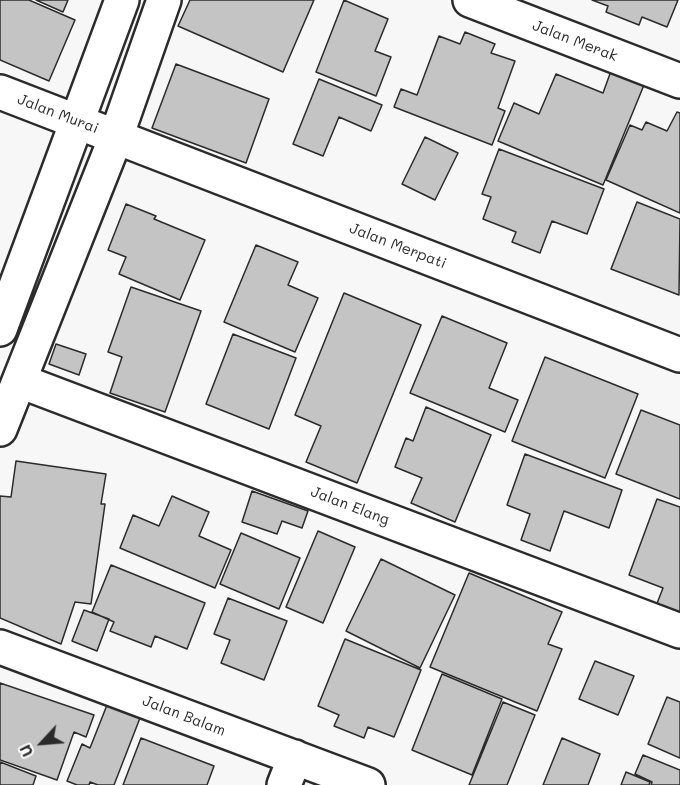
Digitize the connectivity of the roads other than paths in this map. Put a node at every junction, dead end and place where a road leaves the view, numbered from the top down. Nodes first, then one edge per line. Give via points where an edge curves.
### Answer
1 (122, 0) edge
2 (164, 0) edge
3 (470, 0) edge
4 (680, 81) edge
5 (0, 92) edge
6 (78, 121) junction
7 (116, 137) junction
8 (0, 329) edge
9 (680, 355) edge
10 (20, 381) junction
11 (0, 429) edge
12 (680, 631) edge
13 (0, 647) edge
14 (289, 771) edge
15 (368, 785) edge

1 - 6 street
2 - 7 street
3 - 4 street, Jalan Merak
5 - 6 street, Jalan Murai
6 - 7 street, Jalan Murai
6 - 8 street
7 - 9 street, Jalan Merpati
7 - 10 street
10 - 11 street
10 - 12 street, Jalan Elang
13 - 14 street, Jalan Balam
14 - 15 street, Jalan Balam

